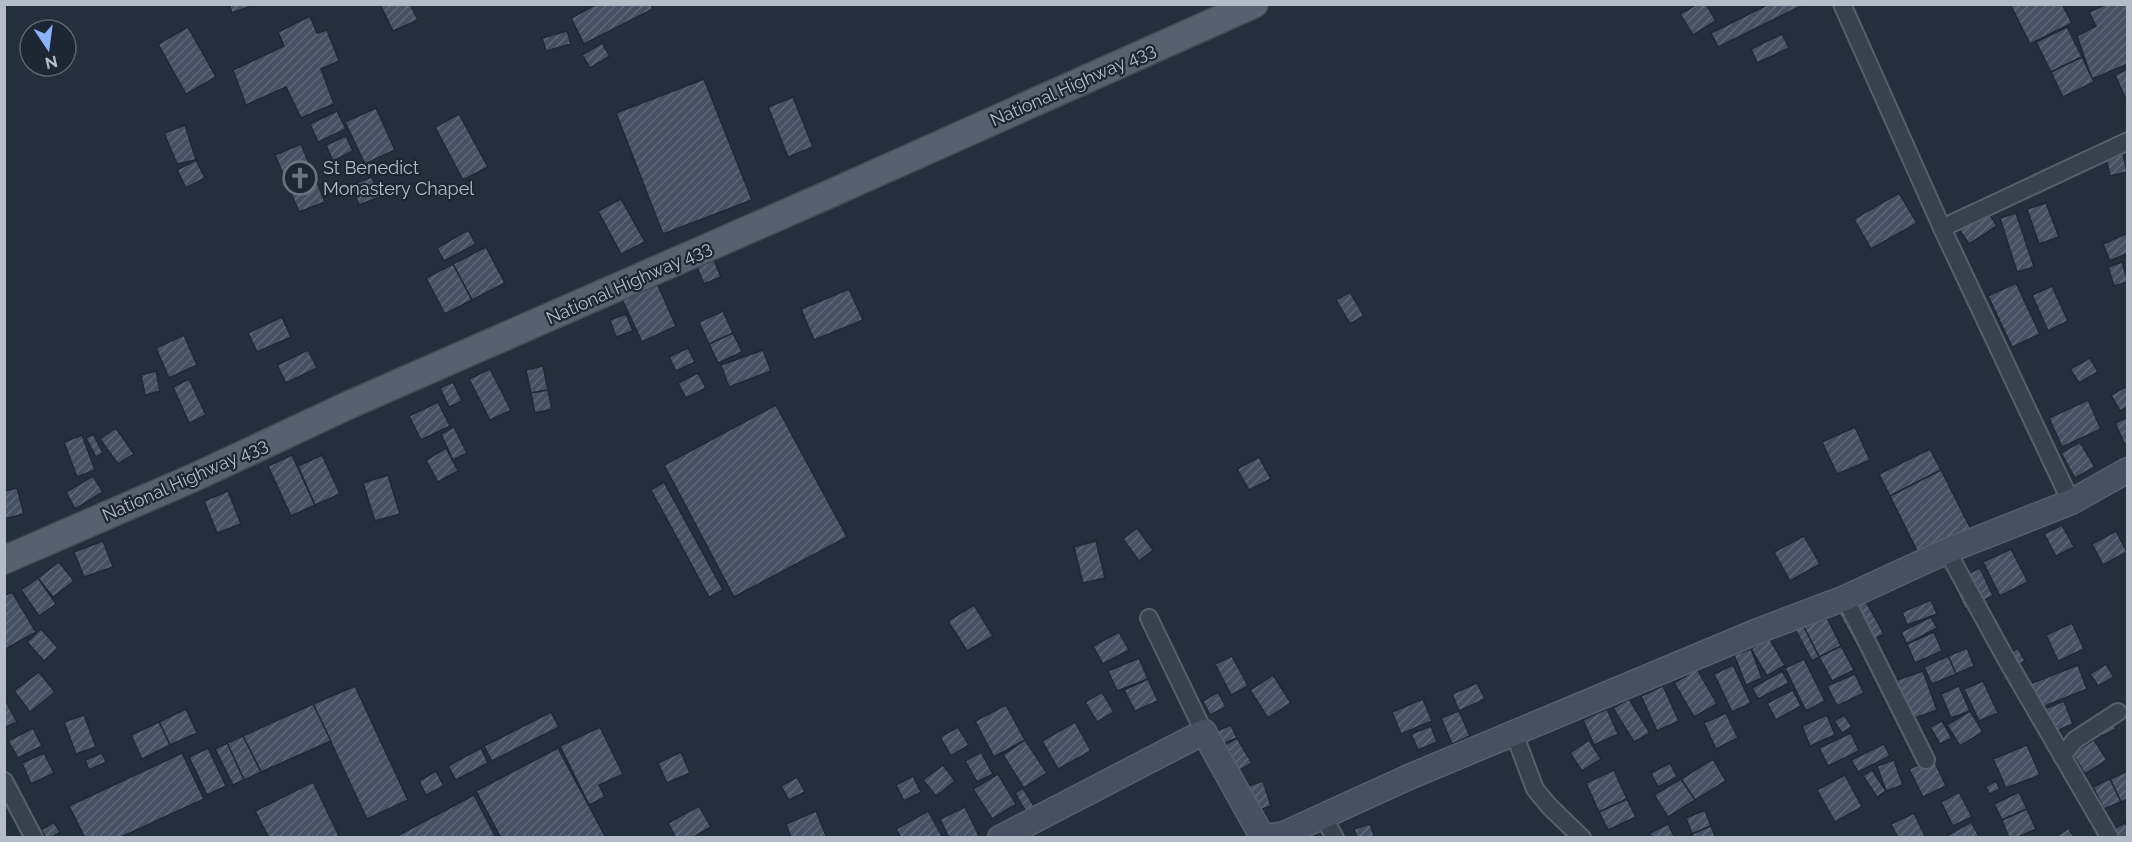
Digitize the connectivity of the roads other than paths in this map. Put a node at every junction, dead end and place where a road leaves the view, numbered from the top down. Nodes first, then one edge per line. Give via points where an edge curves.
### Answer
1 (1254, 4) edge
2 (1842, 4) edge
3 (2127, 141) edge
4 (1942, 228) junction
5 (2127, 470) edge
6 (2071, 502) junction
7 (1947, 551) junction
8 (4, 560) edge
9 (1845, 598) junction
10 (1149, 618) dead end
11 (2118, 712) dead end
12 (1204, 732) junction
13 (1514, 733) junction
14 (2062, 756) junction
15 (1926, 760) dead end
16 (4, 781) edge
17 (1323, 816) junction
18 (34, 837) edge
19 (1000, 837) edge
20 (1335, 837) edge
21 (1582, 837) edge
22 (2110, 837) edge

1 - 8 main road, National Highway 433
2 - 4 street
3 - 4 street
4 - 6 street
5 - 6 street
6 - 7 street
7 - 9 street
7 - 14 street
9 - 13 street
9 - 15 street
10 - 12 street
11 - 14 street via 2075,740
12 - 17 street via 1259,831 1268,837 1284,834
12 - 19 street
13 - 17 street
13 - 21 street via 1535,789
14 - 22 street
16 - 18 street
17 - 20 street

